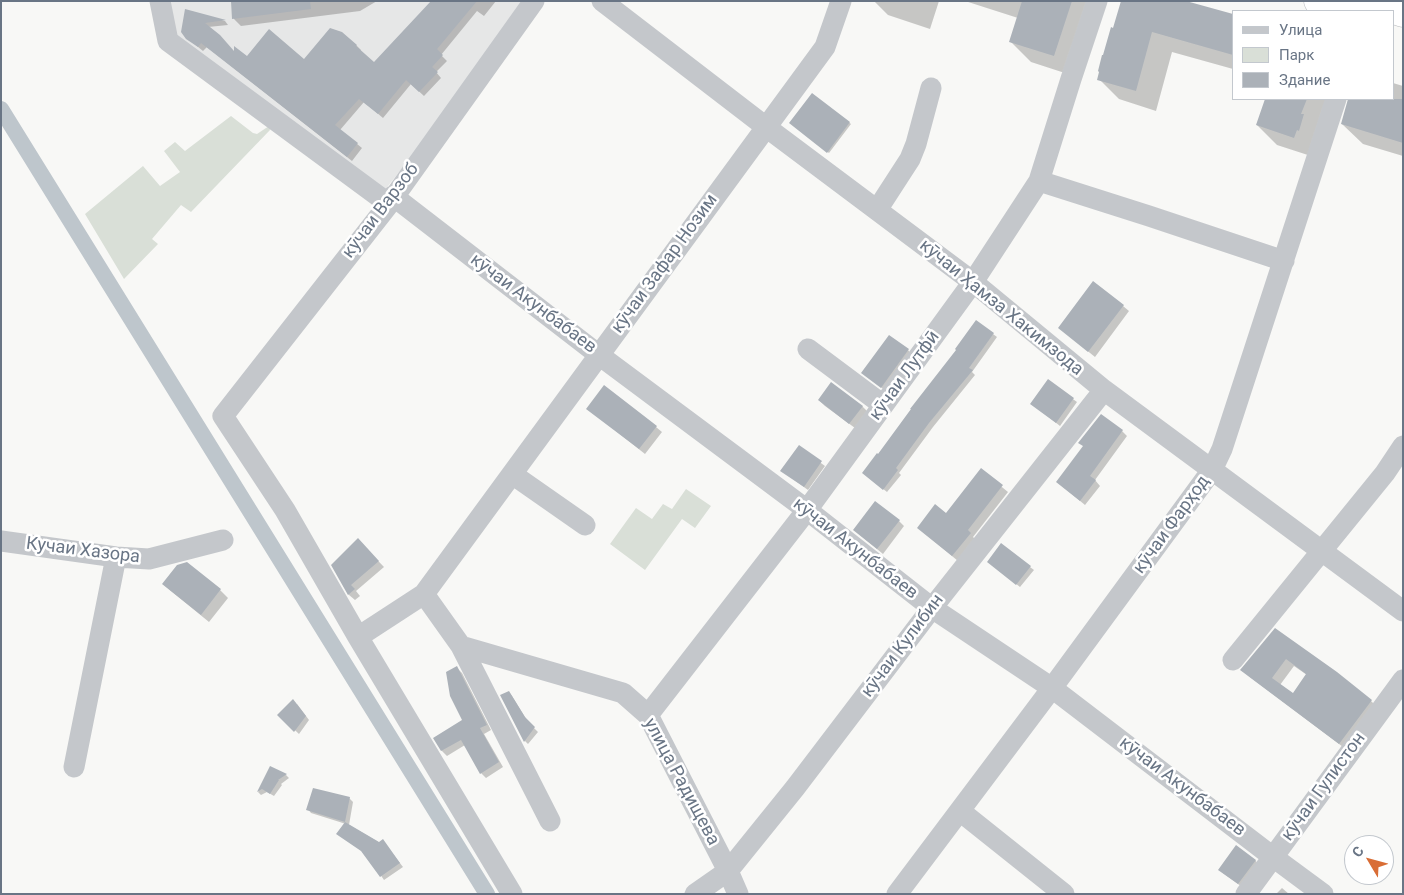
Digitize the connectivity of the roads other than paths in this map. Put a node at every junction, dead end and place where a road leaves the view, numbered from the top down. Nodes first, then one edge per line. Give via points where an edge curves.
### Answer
1 (160, 1) edge
2 (534, 1) edge
3 (602, 1) edge
4 (841, 1) edge
5 (1097, 1) edge
6 (1318, 1) edge
7 (1367, 1) edge
8 (1347, 10) edge
9 (1403, 13) edge
10 (931, 88) dead end
11 (1336, 100) edge
12 (766, 127) junction
13 (1039, 181) junction
14 (391, 200) junction
15 (877, 210) junction
16 (1284, 261) junction
17 (973, 282) junction
18 (808, 349) dead end
19 (599, 355) junction
20 (1104, 390) junction
21 (883, 405) junction
22 (1403, 446) edge
23 (1212, 470) junction
24 (512, 474) junction
25 (807, 510) junction
26 (585, 524) dead end
27 (222, 540) dead end
28 (1, 541) edge
29 (1322, 552) junction
30 (116, 557) junction
31 (424, 594) junction
32 (932, 608) junction
33 (1403, 611) edge
34 (358, 637) junction
35 (461, 646) junction
36 (1233, 660) dead end
37 (1403, 680) edge
38 (1052, 688) junction
39 (648, 715) junction
40 (74, 767) dead end
41 (960, 810) junction
42 (550, 821) dead end
43 (1273, 857) junction
44 (728, 871) junction
45 (512, 894) edge
46 (695, 894) edge
47 (738, 894) edge
48 (897, 894) edge
49 (1064, 894) edge
50 (1246, 894) edge
51 (1323, 894) edge

1 - 14 street, кӯчаи Акунбабаев via 168,41
2 - 14 street, кӯчаи Варзоб
3 - 12 street, кӯчаи Ҳамза Хакимзода
4 - 12 street, кӯчаи Зафар Нозим via 825,47
5 - 13 street, кӯчаи Лутфӣ
6 - 8 highway
7 - 9 highway
10 - 15 street via 910,159
11 - 16 street, кӯчаи Фарҳод
12 - 15 street, кӯчаи Ҳамза Хакимзода
12 - 19 street, кӯчаи Зафар Нозим
13 - 16 street
13 - 17 street, кӯчаи Лутфӣ
14 - 19 street, кӯчаи Акунбабаев
14 - 34 street, кӯчаи Варзоб via 223,416 285,510
15 - 17 street, кӯчаи Ҳамза Хакимзода
16 - 23 street, кӯчаи Фарҳод via 1222,449
17 - 20 street, кӯчаи Ҳамза Хакимзода
17 - 21 street, кӯчаи Лутфӣ
18 - 21 street
19 - 24 street, кӯчаи Зафар Нозим
19 - 25 street, кӯчаи Акунбабаев
20 - 23 street, кӯчаи Ҳамза Хакимзода
20 - 32 street, кӯчаи Кулибин
21 - 25 street, кӯчаи Лутфӣ
22 - 29 street
23 - 29 street, кӯчаи Ҳамза Хакимзода
23 - 38 street, кӯчаи Фарҳод
24 - 26 street
24 - 31 street, кӯчаи Зафар Нозим
25 - 32 street, кӯчаи Акунбабаев
25 - 39 street, кӯчаи Лутфӣ
27 - 30 street, Кучаи Хазора via 149,559
28 - 30 street, Кучаи Хазора
29 - 33 street, кӯчаи Ҳамза Хакимзода
29 - 36 street
30 - 40 street
31 - 34 street
31 - 35 street
32 - 38 street, кӯчаи Акунбабаев
32 - 44 street, кӯчаи Кулибин
34 - 45 street
35 - 39 street, улица Радищева via 623,693
35 - 42 street
37 - 43 street, кӯчаи Гулистон
38 - 41 street, кӯчаи Фарҳод
38 - 43 street, кӯчаи Акунбабаев
39 - 44 street, улица Радищева
41 - 48 street, кӯчаи Фарҳод
41 - 49 street
43 - 50 street, кӯчаи Гулистон
43 - 51 street, кӯчаи Акунбабаев
44 - 46 street, кӯчаи Кулибин
44 - 47 street, улица Радищева

